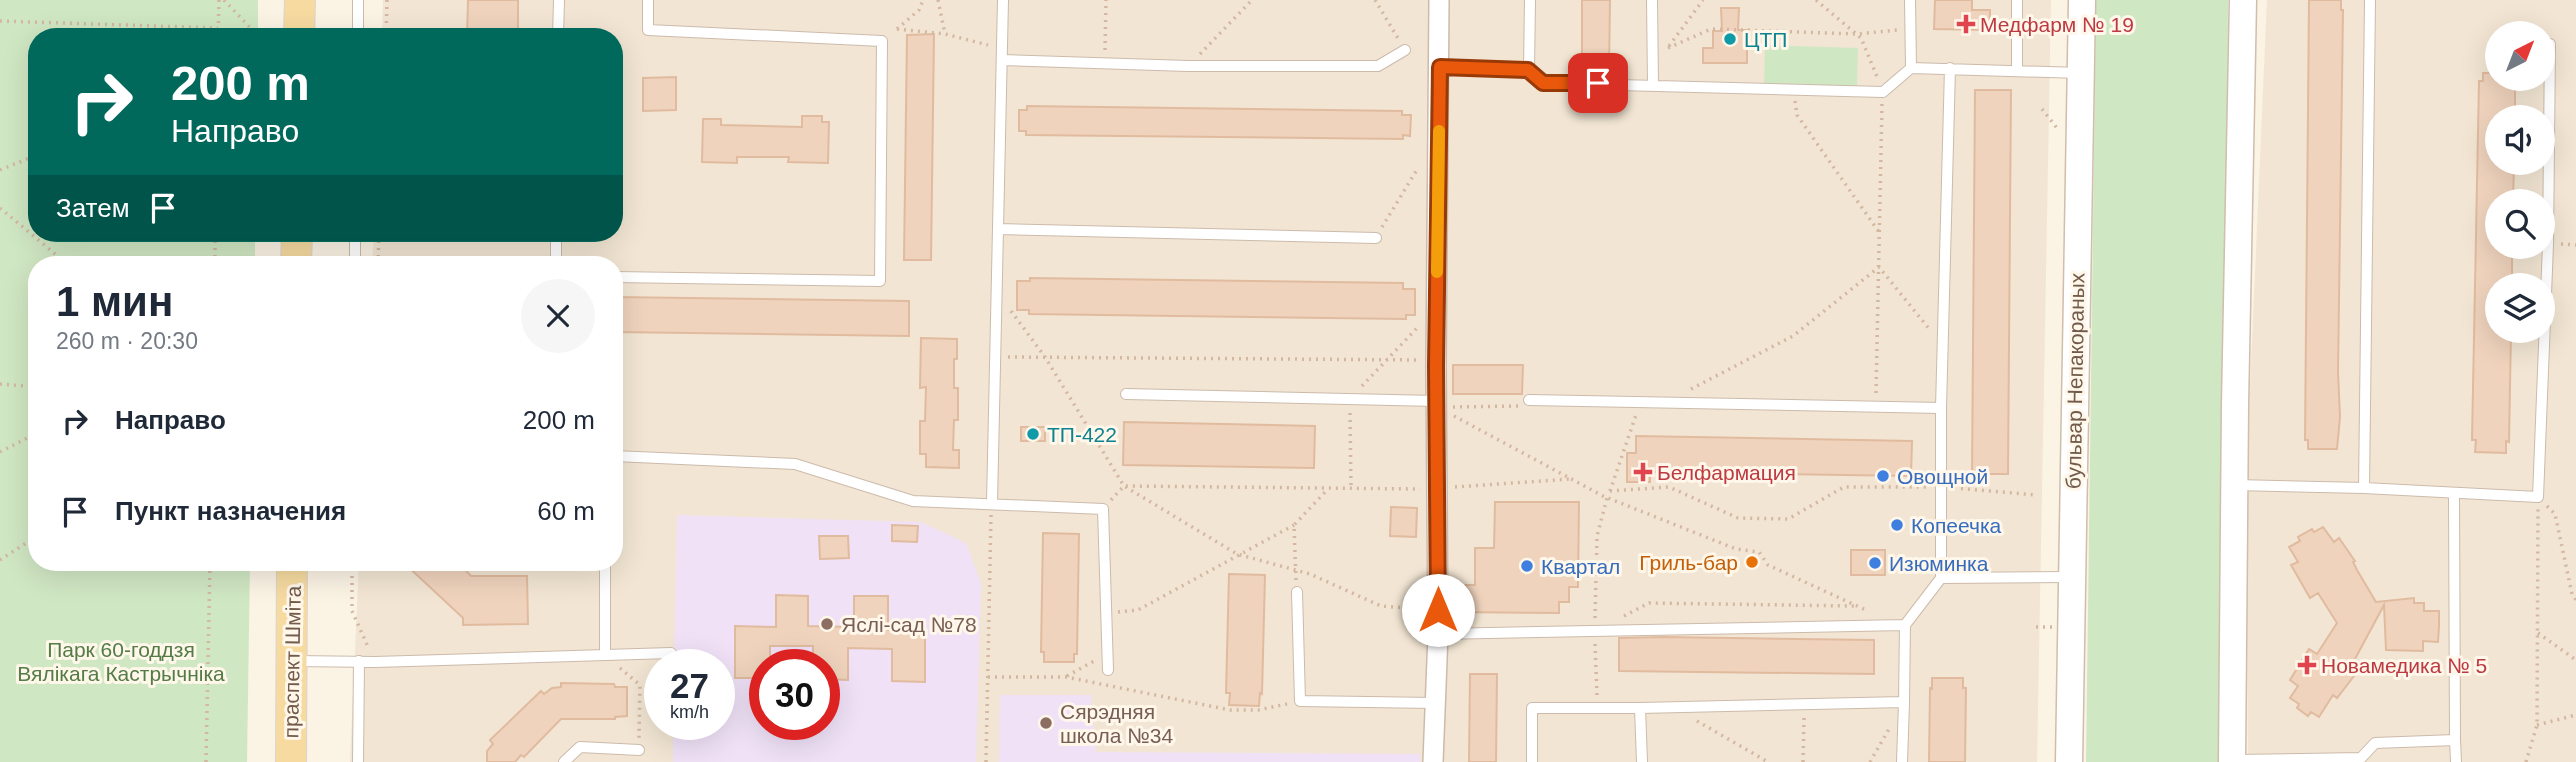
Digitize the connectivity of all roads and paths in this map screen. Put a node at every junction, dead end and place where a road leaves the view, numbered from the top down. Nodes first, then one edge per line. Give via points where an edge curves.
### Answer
1 (219, 0) edge
2 (224, 0) edge
3 (299, 0) edge
4 (358, 0) edge
5 (387, 0) edge
6 (559, 0) edge
7 (648, 0) edge
8 (923, 0) edge
9 (938, 0) edge
10 (1003, 0) edge
11 (1106, 0) edge
12 (1252, 0) edge
13 (1439, 0) edge
14 (1530, 0) edge
15 (1651, 0) edge
16 (1703, 0) edge
17 (1816, 0) edge
18 (1910, 0) edge
19 (2017, 0) edge
20 (2082, 0) edge
21 (2243, 0) edge
22 (2370, 0) edge
23 (0, 21) edge
24 (191, 28) edge
25 (218, 28) edge
26 (250, 28) edge
27 (299, 28) edge
28 (358, 28) edge
29 (386, 28) edge
30 (558, 28) edge
31 (897, 29) junction
32 (1910, 29) junction
33 (945, 34) junction
34 (1857, 34) junction
35 (882, 41) junction
36 (1405, 50) dead end
37 (1004, 55) junction
38 (1105, 63) junction
39 (1188, 66) junction
40 (1440, 67) junction
41 (1911, 68) junction
42 (1950, 68) junction
43 (1528, 70) junction
44 (2017, 71) junction
45 (2081, 73) junction
46 (1653, 84) junction
47 (1793, 89) junction
48 (2550, 91) edge
49 (1883, 92) junction
50 (28, 159) edge
51 (1418, 167) dead end
52 (0, 170) edge
53 (0, 208) edge
54 (999, 229) junction
55 (28, 231) edge
56 (1879, 233) junction
57 (1376, 238) joint
58 (41, 242) edge
59 (57, 256) edge
60 (1879, 267) junction
61 (623, 277) edge
62 (997, 292) junction
63 (1437, 307) junction
64 (1942, 346) junction
65 (995, 357) junction
66 (1045, 357) junction
67 (1389, 360) junction
68 (1436, 360) junction
69 (0, 384) edge
70 (28, 386) edge
71 (1126, 394) dead end
72 (1350, 398) junction
73 (1529, 400) joint
74 (1641, 402) junction
75 (1664, 402) junction
76 (1436, 404) junction
77 (1876, 407) junction
78 (1941, 408) junction
79 (28, 438) edge
80 (0, 452) edge
81 (623, 456) edge
82 (1571, 479) junction
83 (2235, 485) junction
84 (1124, 486) junction
85 (1941, 487) junction
86 (1329, 488) junction
87 (1351, 488) junction
88 (2364, 488) junction
89 (1437, 489) junction
90 (1609, 491) junction
91 (2454, 493) junction
92 (2037, 495) dead end
93 (1607, 497) junction
94 (2538, 497) junction
95 (992, 503) junction
96 (1103, 509) junction
97 (1294, 525) junction
98 (28, 542) edge
99 (1237, 554) junction
100 (0, 560) edge
101 (1295, 570) junction
102 (210, 571) edge
103 (292, 571) edge
104 (605, 571) edge
105 (2072, 577) junction
106 (1941, 578) junction
107 (1297, 592) joint
108 (2576, 600) edge
109 (1856, 606) junction
110 (1438, 610) junction
111 (1868, 611) dead end
112 (1106, 613) junction
113 (1905, 625) junction
114 (1595, 631) junction
115 (2538, 633) junction
116 (1438, 634) junction
117 (644, 654) edge
118 (1108, 654) junction
119 (605, 655) junction
120 (2576, 660) edge
121 (292, 661) junction
122 (359, 661) junction
123 (1108, 670) dead end
124 (989, 677) junction
125 (1066, 677) junction
126 (1300, 701) junction
127 (1904, 702) junction
128 (1434, 703) junction
129 (1804, 705) junction
130 (1674, 707) junction
131 (1597, 708) junction
132 (1640, 708) junction
133 (2576, 715) edge
134 (2537, 725) junction
135 (2455, 740) junction
136 (639, 750) joint
137 (2361, 760) edge
138 (2232, 761) edge
139 (206, 762) edge
140 (290, 762) edge
141 (358, 762) edge
142 (564, 762) edge
143 (986, 762) edge
144 (1433, 762) edge
145 (1532, 762) edge
146 (1642, 762) edge
147 (1768, 762) edge
148 (1803, 762) edge
149 (1870, 762) edge
150 (1902, 762) edge
151 (2069, 762) edge
152 (2456, 762) edge
153 (2526, 762) edge

1 - 25 path
2 - 26 path
3 - 27 main road
4 - 28 lane
5 - 29 path
6 - 30 lane
7 - 35 lane via 648,30
8 - 31 path via 919,10
9 - 33 path
10 - 37 lane
11 - 38 path
12 - 39 path
13 - 40 street
14 - 43 lane
15 - 46 lane
16 - 34 path via 1668,48 1711,29
17 - 34 path
18 - 32 lane
19 - 44 lane
20 - 45 main road, бульвар Непакораных
21 - 83 main road
22 - 88 lane
23 - 24 path
31 - 33 path
31 - 35 path
32 - 34 path
32 - 41 lane
33 - 37 path
34 - 49 path
35 - 61 lane via 880,281
36 - 39 lane via 1378,66
37 - 38 lane
37 - 54 lane
38 - 39 lane
40 - 43 lane
40 - 63 street
41 - 42 lane
41 - 49 lane
42 - 44 lane
42 - 64 lane
43 - 46 lane via 1543,83
44 - 45 lane
45 - 105 main road, бульвар Непакораных
46 - 47 lane
47 - 49 lane
47 - 56 path via 1797,116
48 - 94 lane
49 - 56 path
50 - 52 path
51 - 57 path
53 - 55 path
54 - 57 lane
54 - 62 lane
56 - 60 path
58 - 59 path
60 - 64 path
60 - 75 path via 1793,336
60 - 77 path
62 - 65 lane
62 - 66 path
63 - 67 path
63 - 68 street
64 - 78 lane
65 - 66 path
65 - 95 lane
66 - 67 path
66 - 84 path
67 - 68 path
67 - 72 path
68 - 76 street
69 - 70 path
71 - 72 lane
72 - 76 lane
72 - 87 path
73 - 74 lane
73 - 76 path via 1524,406
74 - 75 lane
74 - 90 path
75 - 77 lane
76 - 82 path
76 - 89 street
77 - 78 lane
78 - 85 lane
79 - 80 path
81 - 95 lane via 795,464 913,501
82 - 89 path
82 - 93 path
83 - 88 lane
83 - 138 main road
84 - 86 path
84 - 96 path
84 - 99 path
85 - 90 path via 1844,487 1788,519 1738,518 1669,487
85 - 92 path
85 - 106 lane
86 - 87 path
86 - 97 path
87 - 89 path
88 - 91 lane
89 - 110 street
90 - 93 path
91 - 94 lane
91 - 135 lane
93 - 109 path via 1736,549 1759,552 1768,565
93 - 114 path via 1597,536
94 - 108 path via 2555,514
94 - 115 path
95 - 96 lane
95 - 124 path
96 - 112 lane
97 - 99 path
97 - 101 path
98 - 100 path
99 - 101 path
99 - 112 path via 1138,610
101 - 107 path
101 - 110 path via 1381,606
102 - 139 path
103 - 121 main road, праспект Шміта
104 - 119 lane
105 - 106 lane
105 - 151 main road, бульвар Непакораных
106 - 113 lane
107 - 126 lane
109 - 111 path
109 - 114 path via 1649,603
110 - 116 street
112 - 118 lane
113 - 114 lane
113 - 127 lane
114 - 116 lane
114 - 131 path
115 - 120 path
115 - 134 path
116 - 128 street
117 - 119 lane
118 - 123 lane
118 - 125 path
119 - 122 lane
119 - 136 path via 640,684
121 - 122 lane
121 - 140 main road, праспект Шміта
122 - 141 lane
124 - 125 path
124 - 143 path
125 - 126 path via 1230,710 1258,710
126 - 128 lane
127 - 129 lane
127 - 149 path
127 - 150 lane
128 - 144 street
129 - 130 lane
129 - 148 path
130 - 132 lane
130 - 147 path
131 - 132 lane
131 - 145 lane via 1532,708
132 - 146 lane
133 - 134 path
134 - 153 path
135 - 137 lane via 2375,743
135 - 152 lane
136 - 142 lane via 580,747
137 - 138 lane

